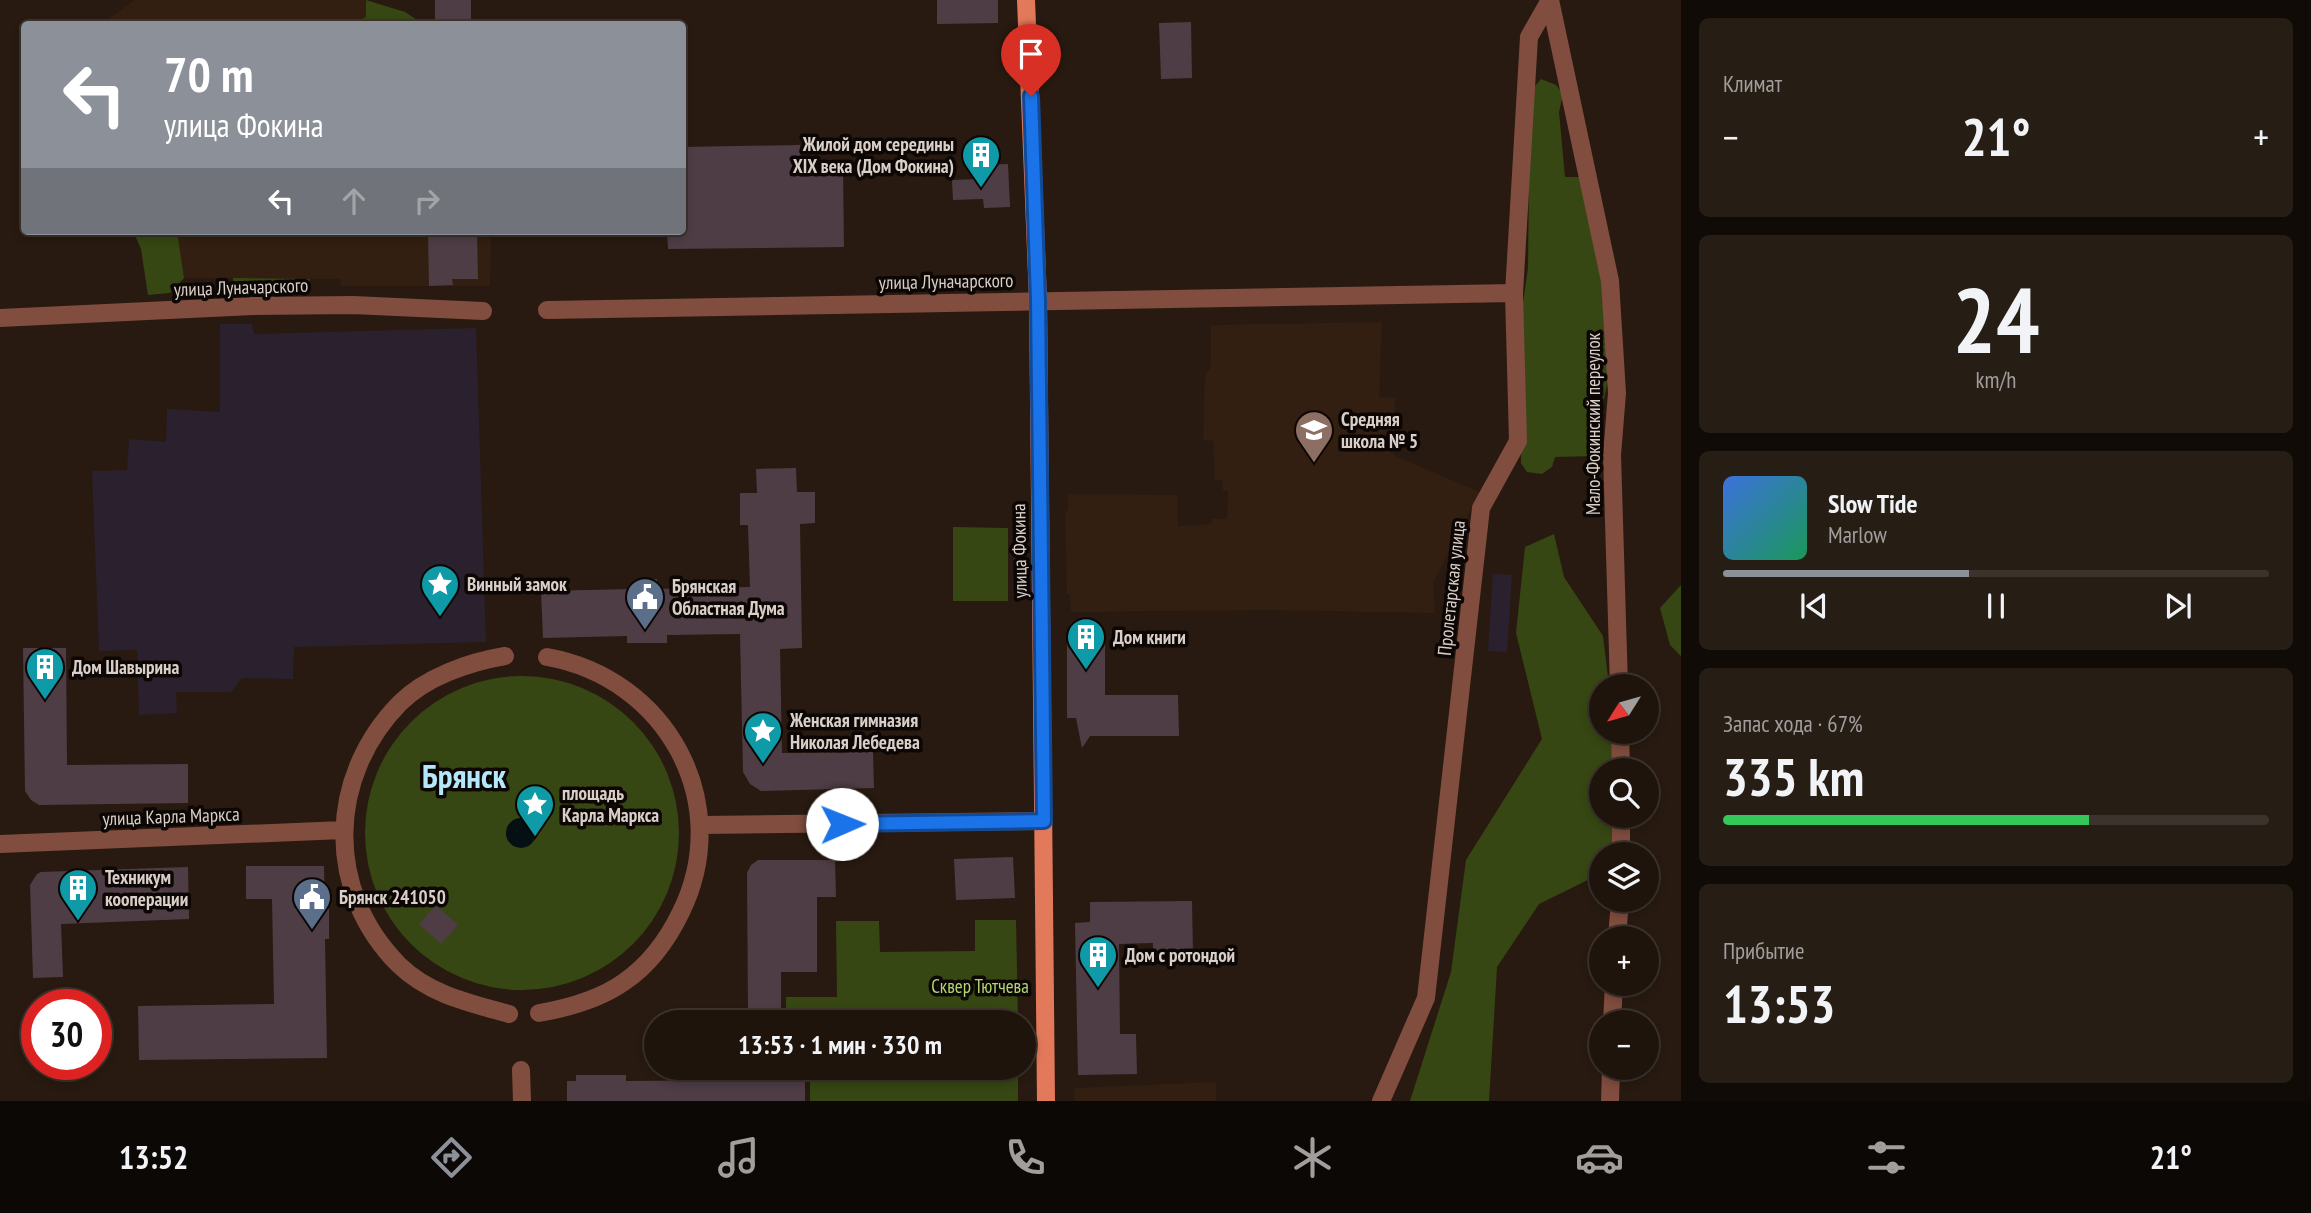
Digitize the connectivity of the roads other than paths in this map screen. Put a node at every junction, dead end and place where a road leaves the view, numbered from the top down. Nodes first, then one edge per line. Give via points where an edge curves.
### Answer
1 (1026, 0) edge
2 (1550, 0) edge
3 (1514, 293) junction
4 (1038, 300) junction
5 (547, 310) dead end
6 (483, 311) dead end
7 (0, 318) edge
8 (505, 656) dead end
9 (547, 657) dead end
10 (1619, 674) edge
11 (1044, 821) junction
12 (701, 825) junction
13 (343, 830) junction
14 (0, 844) edge
15 (539, 1013) dead end
16 (509, 1014) dead end
17 (521, 1070) dead end
18 (1611, 1080) edge
19 (522, 1101) edge
20 (1046, 1101) edge
21 (1381, 1101) edge
22 (1610, 1101) edge

1 - 4 main road, улица Фокина
2 - 3 street, Пролетарская улица via 1529,37
2 - 10 street, Мало-Фокинский переулок via 1610,281 1617,393 1612,455
3 - 4 street, улица Луначарского
3 - 21 street, Пролетарская улица via 1518,441 1481,508 1426,998
4 - 5 street, улица Луначарского
4 - 11 main road, улица Фокина
6 - 7 street, улица Луначарского via 253,306
8 - 13 street via 449,671 401,702 365,747 346,802
9 - 12 street via 616,682 659,719 689,769
11 - 12 street
11 - 20 main road, улица Фокина
12 - 15 street via 694,886 667,940 624,982 569,1008
13 - 14 street, улица Карла Маркса
13 - 16 street via 345,859 363,917 400,965 450,999
17 - 19 street
18 - 22 street

